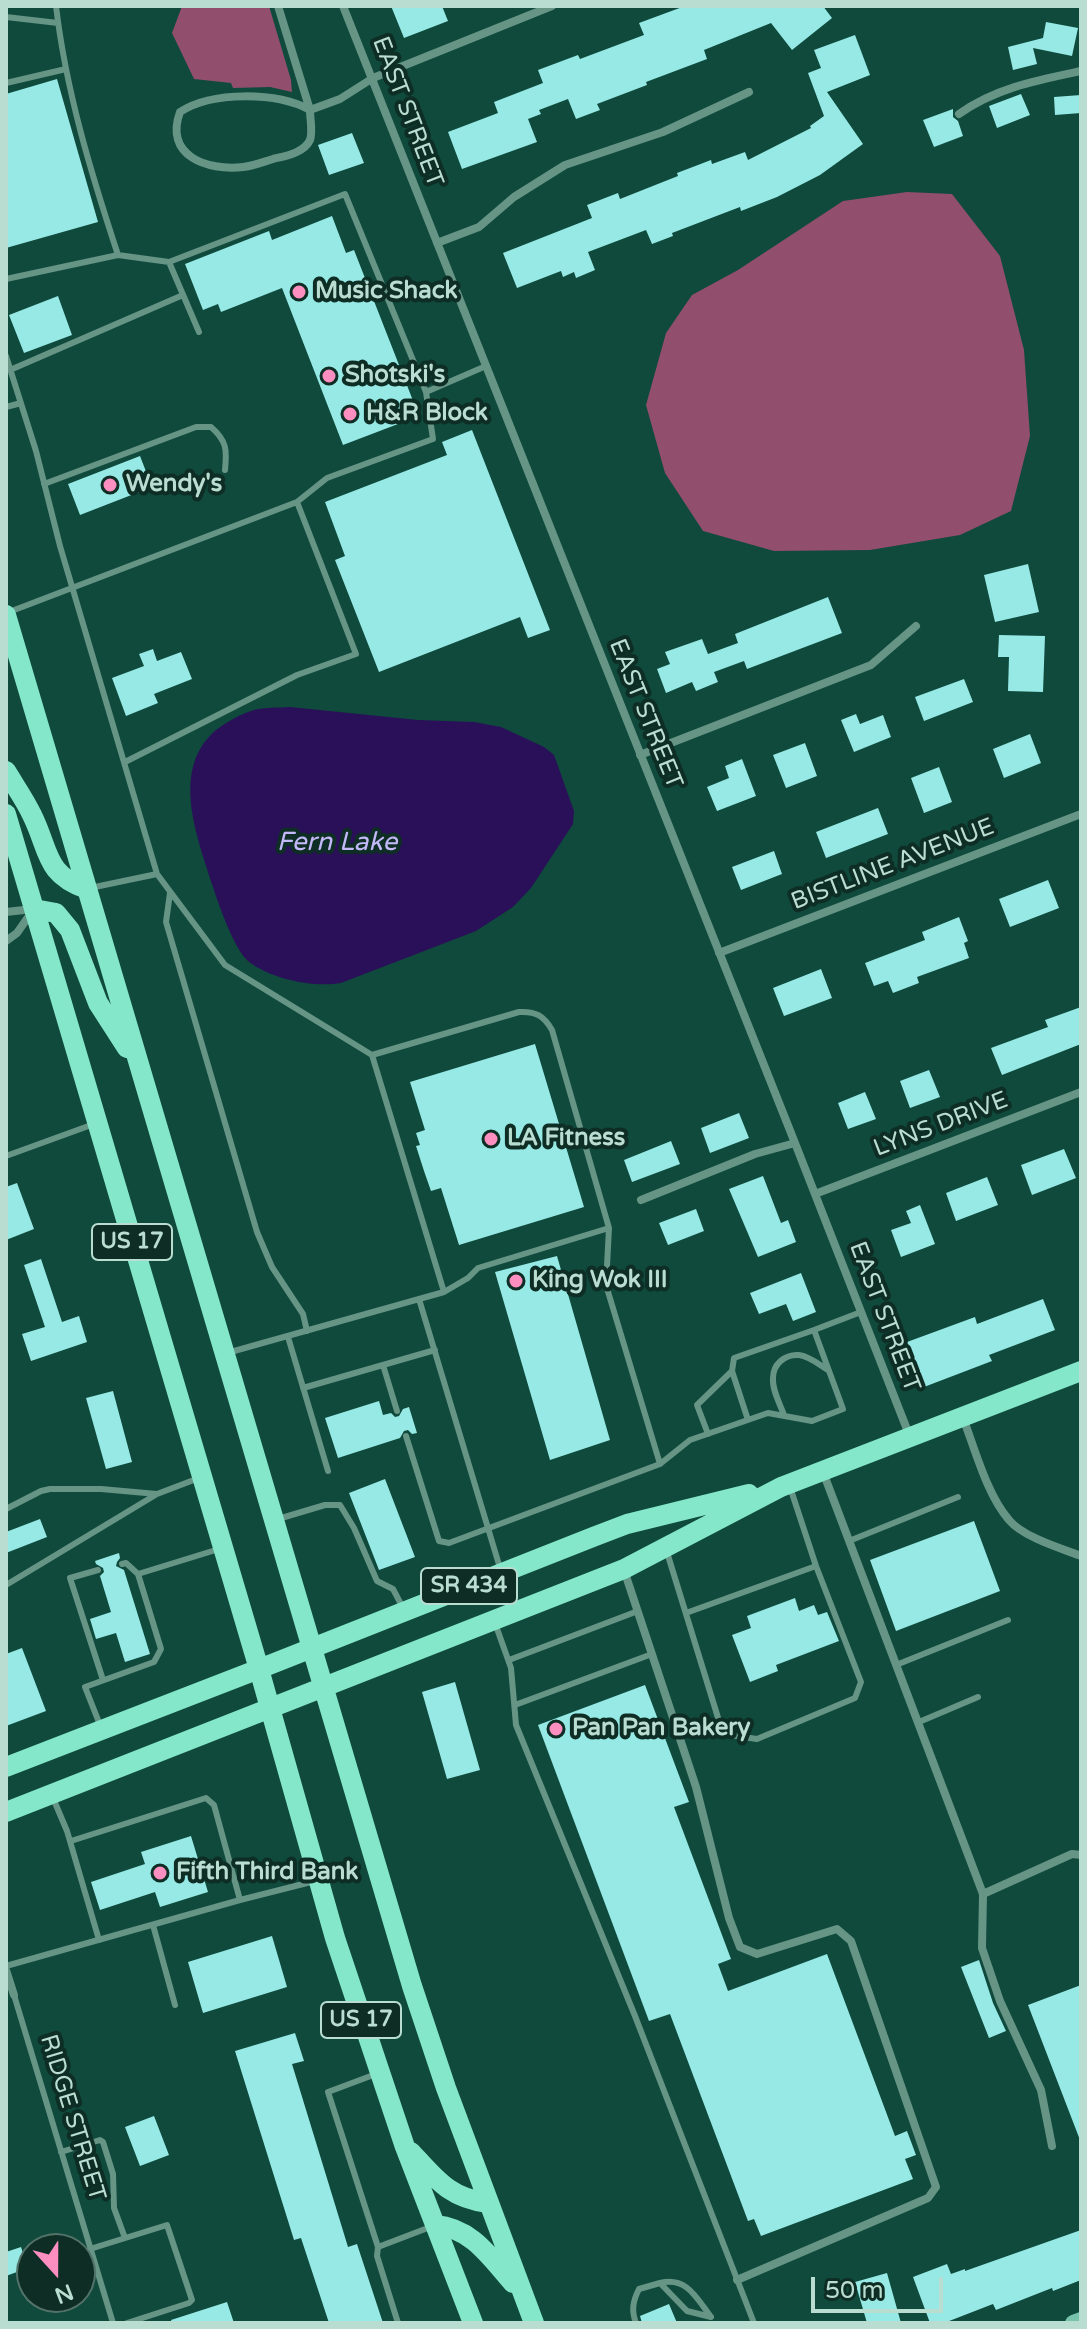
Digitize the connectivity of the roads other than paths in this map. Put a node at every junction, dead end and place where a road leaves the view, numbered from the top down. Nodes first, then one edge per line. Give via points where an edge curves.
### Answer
1 (56, 6) edge
2 (278, 6) edge
3 (343, 6) edge
4 (552, 6) edge
5 (6, 17) edge
6 (58, 23) junction
7 (66, 69) junction
8 (1081, 71) edge
9 (373, 78) junction
10 (6, 83) edge
11 (749, 92) dead end
12 (310, 110) junction
13 (959, 114) dead end
14 (437, 243) junction
15 (118, 255) junction
16 (169, 262) junction
17 (6, 279) edge
18 (183, 295) junction
19 (199, 332) dead end
20 (6, 356) edge
21 (486, 366) junction
22 (10, 370) junction
23 (426, 392) junction
24 (21, 403) junction
25 (6, 407) edge
26 (225, 470) dead end
27 (44, 484) junction
28 (297, 502) junction
29 (73, 588) junction
30 (6, 614) edge
31 (916, 626) dead end
32 (640, 755) junction
33 (125, 762) junction
34 (6, 771) edge
35 (6, 814) edge
36 (1081, 814) edge
37 (157, 874) junction
38 (87, 889) junction
39 (170, 892) junction
40 (34, 909) junction
41 (6, 912) edge
42 (6, 941) edge
43 (719, 953) junction
44 (372, 1055) junction
45 (140, 1068) junction
46 (1081, 1092) edge
47 (97, 1123) junction
48 (795, 1143) junction
49 (6, 1156) edge
50 (815, 1194) junction
51 (641, 1200) dead end
52 (609, 1228) junction
53 (444, 1292) junction
54 (419, 1299) junction
55 (861, 1312) junction
56 (814, 1330) junction
57 (307, 1331) junction
58 (288, 1337) junction
59 (435, 1350) junction
60 (225, 1354) junction
61 (383, 1365) junction
62 (828, 1370) junction
63 (732, 1371) junction
64 (1081, 1371) edge
65 (303, 1388) junction
66 (397, 1411) dead end
67 (784, 1415) junction
68 (963, 1417) junction
69 (748, 1420) junction
70 (708, 1434) junction
71 (406, 1436) dead end
72 (910, 1437) junction
73 (660, 1464) junction
74 (328, 1471) dead end
75 (822, 1471) junction
76 (201, 1477) junction
77 (785, 1485) junction
78 (157, 1494) junction
79 (958, 1497) dead end
80 (6, 1509) edge
81 (274, 1520) junction
82 (488, 1530) junction
83 (849, 1541) junction
84 (222, 1548) junction
85 (666, 1548) junction
86 (1081, 1556) edge
87 (122, 1564) dead end
88 (816, 1566) junction
89 (624, 1569) junction
90 (98, 1570) dead end
91 (501, 1573) junction
92 (138, 1574) junction
93 (6, 1585) edge
94 (404, 1611) junction
95 (638, 1611) junction
96 (686, 1613) junction
97 (1008, 1620) dead end
98 (494, 1621) junction
99 (312, 1648) junction
100 (652, 1654) junction
101 (509, 1660) junction
102 (896, 1665) junction
103 (259, 1669) junction
104 (103, 1680) junction
105 (324, 1688) junction
106 (978, 1697) dead end
107 (515, 1705) junction
108 (270, 1709) junction
109 (919, 1722) junction
110 (102, 1730) junction
111 (6, 1767) edge
112 (51, 1794) junction
113 (6, 1812) edge
114 (71, 1841) junction
115 (1081, 1855) edge
116 (318, 1880) junction
117 (983, 1894) junction
118 (240, 1900) junction
119 (153, 1925) junction
120 (99, 1940) junction
121 (6, 1968) edge
122 (14, 1995) joint
123 (175, 2005) dead end
124 (379, 2073) junction
125 (1052, 2146) dead end
126 (405, 2147) junction
127 (61, 2152) junction
128 (488, 2203) junction
129 (435, 2225) junction
130 (85, 2233) edge
131 (125, 2238) junction
132 (96, 2247) edge
133 (378, 2247) junction
134 (96, 2268) edge
135 (737, 2280) junction
136 (660, 2283) junction
137 (523, 2295) junction
138 (1081, 2320) edge
139 (113, 2323) edge
140 (127, 2323) edge
141 (398, 2323) edge
142 (473, 2323) edge
143 (534, 2323) edge
144 (636, 2323) edge
145 (754, 2323) edge
146 (1073, 2323) edge

1 - 6 lane
2 - 12 street
3 - 9 street, EAST STREET
4 - 9 street
5 - 6 lane
6 - 7 lane
7 - 10 lane
7 - 15 lane
8 - 13 street via 1034,80 975,102
9 - 12 street
9 - 14 street, EAST STREET
11 - 14 street via 663,132 565,165 479,227
12 - 12 street via 312,138 304,149 246,167 199,161 175,136 180,112 225,98 269,97
14 - 21 street, EAST STREET
15 - 16 lane
15 - 17 lane
16 - 18 lane
16 - 23 lane via 345,194
18 - 19 lane
18 - 22 lane
20 - 22 lane
21 - 23 lane
21 - 32 street, EAST STREET
22 - 24 lane
23 - 28 lane via 433,439 327,478
24 - 25 lane
24 - 27 lane
26 - 27 lane via 221,436 211,427 196,427
27 - 29 lane
28 - 29 lane
28 - 33 lane via 356,654 276,685
29 - 30 lane
29 - 33 lane
30 - 38 main road, US 17
31 - 32 street via 871,665
32 - 43 street, EAST STREET
33 - 37 lane
34 - 38 main road via 51,863
35 - 40 main road, US 17
36 - 43 street, BISTLINE AVENUE
37 - 38 lane
37 - 39 lane
38 - 45 main road, US 17
39 - 44 lane via 225,965
39 - 57 lane via 166,922 257,1232 272,1267 303,1314
40 - 41 street
40 - 42 street
40 - 45 main road via 56,913 70,930 98,1003
40 - 47 main road, US 17
43 - 48 street, EAST STREET
44 - 52 lane via 519,1012 540,1014 552,1030
44 - 53 lane
45 - 60 main road, US 17
46 - 50 street, LYNS DRIVE
47 - 49 lane
47 - 76 main road, US 17
48 - 50 street, EAST STREET
48 - 51 street
50 - 55 street, EAST STREET
52 - 53 lane via 478,1268
52 - 73 lane via 606,1285
53 - 54 lane
54 - 57 lane
54 - 59 lane
55 - 56 lane
55 - 72 street, EAST STREET
56 - 62 lane
56 - 63 lane via 734,1358
57 - 58 lane
58 - 60 lane
58 - 65 lane
59 - 61 lane
59 - 82 lane
60 - 81 main road, US 17
61 - 65 lane
61 - 66 lane
62 - 67 lane via 843,1409 812,1421
62 - 67 lane via 798,1355 774,1367 772,1381
63 - 69 lane
63 - 70 lane via 697,1405
64 - 68 main road, SR 434
65 - 74 lane
67 - 69 lane via 768,1413
68 - 72 main road, SR 434
68 - 86 street via 994,1499 1010,1522
69 - 70 lane
70 - 73 lane via 690,1440
71 - 82 lane via 439,1541 449,1543
72 - 75 main road, SR 434
73 - 82 lane
75 - 77 main road, SR 434
75 - 83 street
76 - 78 lane
76 - 84 main road, US 17
77 - 85 main road, SR 434
77 - 88 lane
77 - 91 main road, SR 434 via 627,1524
78 - 80 lane via 50,1489
78 - 93 lane
79 - 83 lane
81 - 94 lane via 340,1505 377,1581 393,1589
81 - 99 main road, US 17
82 - 91 lane
83 - 102 street
84 - 92 lane
84 - 103 main road, US 17
85 - 89 main road, SR 434
85 - 96 lane
87 - 92 lane
88 - 96 lane
88 - 96 lane via 861,1682 855,1698 757,1739 729,1735 719,1721
89 - 95 street
89 - 98 main road, SR 434
90 - 104 lane via 70,1578
91 - 94 main road, SR 434
92 - 104 lane via 161,1649 154,1662
94 - 99 main road, SR 434
95 - 100 street
95 - 101 lane
97 - 102 lane
98 - 101 lane
98 - 105 main road, SR 434
99 - 103 main road, SR 434
99 - 105 main road, US 17
100 - 107 lane
100 - 135 street via 740,1947 757,1954 837,1929 851,1941 936,2187 928,2198
101 - 107 lane
102 - 109 street
103 - 108 main road, US 17
103 - 110 main road, SR 434
104 - 110 lane via 85,1687
105 - 108 main road, SR 434
105 - 128 main road, US 17 via 412,1986
106 - 109 lane
107 - 135 lane via 529,1761
108 - 112 main road, SR 434
108 - 116 main road, US 17
109 - 117 street
110 - 111 main road, SR 434
112 - 113 main road, SR 434
112 - 114 lane
114 - 118 lane via 206,1798 214,1805
114 - 120 lane
115 - 117 street via 1072,1854
116 - 118 lane
116 - 124 main road, US 17
117 - 125 street via 982,1948 1041,2090
118 - 119 lane
119 - 120 lane
119 - 123 lane
120 - 121 lane
121 - 122 street, RIDGE STREET
122 - 127 lane, RIDGE STREET
124 - 126 main road, US 17
124 - 133 lane via 328,2092
126 - 128 main road via 456,2195
126 - 129 main road, US 17
127 - 130 lane, RIDGE STREET
127 - 131 lane via 103,2142 113,2174 114,2208
128 - 137 main road, US 17
129 - 133 lane
129 - 137 main road via 452,2226 477,2242
129 - 142 main road, US 17
131 - 132 lane
131 - 140 lane via 167,2225 192,2300
133 - 141 lane
134 - 139 lane, RIDGE STREET
135 - 145 lane
136 - 136 lane via 687,2311 711,2317 687,2286 671,2280
136 - 144 lane via 639,2289 632,2302
137 - 143 main road, US 17
138 - 146 street

